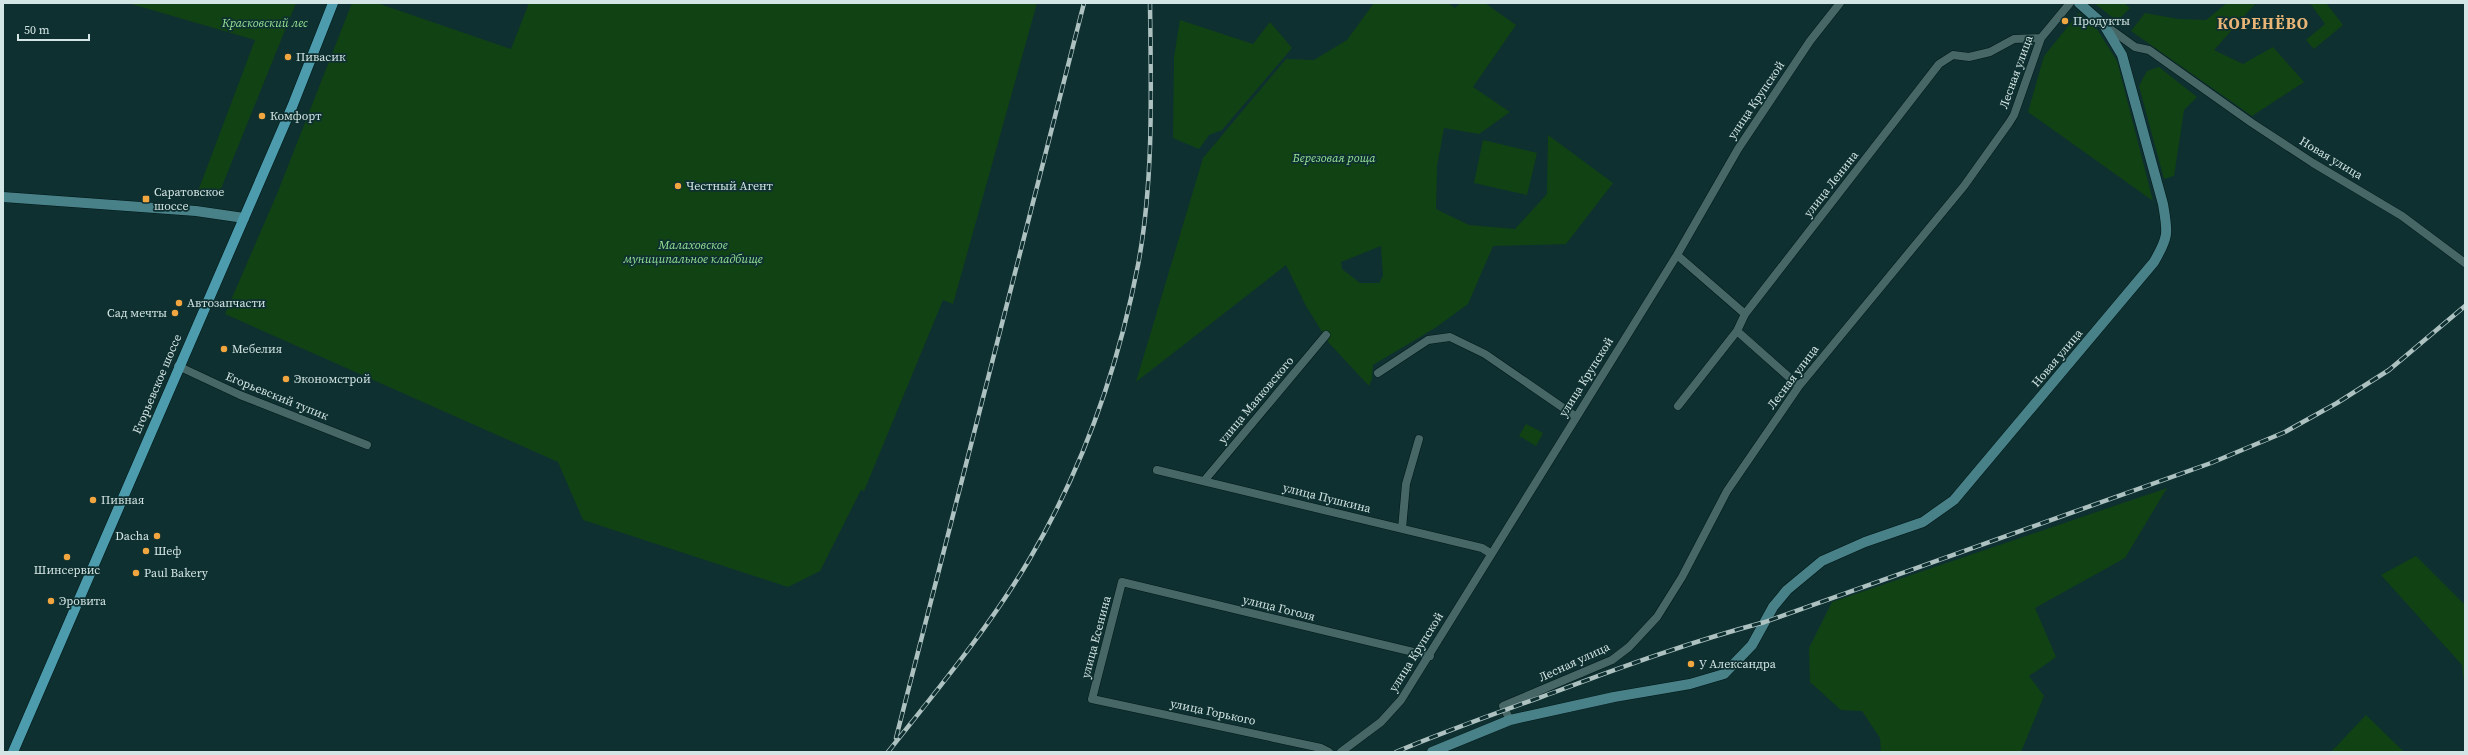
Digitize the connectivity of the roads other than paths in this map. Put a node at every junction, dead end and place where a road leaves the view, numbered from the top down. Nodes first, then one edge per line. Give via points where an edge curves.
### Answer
1 (333, 3) edge
2 (1840, 3) edge
3 (2070, 3) edge
4 (2079, 3) edge
5 (2104, 25) junction
6 (2040, 38) junction
7 (2135, 47) junction
8 (2122, 55) junction
9 (3, 197) edge
10 (244, 218) junction
11 (1677, 256) junction
12 (2465, 263) edge
13 (1745, 314) junction
14 (1738, 331) junction
15 (1326, 335) dead end
16 (178, 366) junction
17 (1378, 373) dead end
18 (1799, 386) junction
19 (1678, 406) dead end
20 (1575, 416) junction
21 (1419, 439) dead end
22 (367, 445) dead end
23 (1157, 470) dead end
24 (1204, 481) junction
25 (1402, 530) junction
26 (1490, 553) junction
27 (1122, 582) joint
28 (1430, 656) junction
29 (1092, 699) joint
30 (1510, 720) junction
31 (13, 752) edge
32 (1329, 752) edge
33 (1341, 752) edge
34 (1432, 752) edge

1 - 10 main road, Егорьевское шоссе
2 - 11 street, улица Крупской via 1810,41 1738,149
3 - 6 street, Лесная улица
4 - 5 main road, Новая улица
5 - 7 street, Новая улица
5 - 8 main road, Новая улица
6 - 13 street, улица Ленина via 2014,39 1990,52 1969,57 1953,55 1939,64
6 - 18 street, Лесная улица via 2009,123 1964,186
7 - 8 street via 2125,49
7 - 12 street, Новая улица via 2149,50 2252,124 2402,216
8 - 30 main road, Новая улица via 2163,204 2166,240 2154,262 1954,500 1923,522 1865,542 1822,561 1787,590 1773,607 1752,645 1724,674 1690,684 1614,696
9 - 10 main road via 189,210
10 - 16 main road, Егорьевское шоссе
11 - 13 street
11 - 20 street, улица Крупской
13 - 14 street, улица Ленина
14 - 18 street
14 - 19 street, улица Ленина
15 - 24 street, улица Маяковского
16 - 22 street, Егорьевский тупик via 240,395
16 - 31 main road, Егорьевское шоссе
17 - 20 street via 1428,340 1450,337 1485,354
18 - 30 street, Лесная улица via 1727,492 1682,578 1656,617 1612,660 1503,706
20 - 26 street, улица Крупской via 1533,489
21 - 25 street via 1406,484
23 - 24 street, улица Пушкина
24 - 25 street, улица Пушкина
25 - 26 street, улица Пушкина via 1482,548
26 - 28 street, улица Крупской
27 - 28 street, улица Гоголя
27 - 29 street, улица Есенина
28 - 33 street, улица Крупской via 1401,700 1381,722
29 - 32 street, улица Горького via 1321,748
30 - 34 main road, Новая улица

